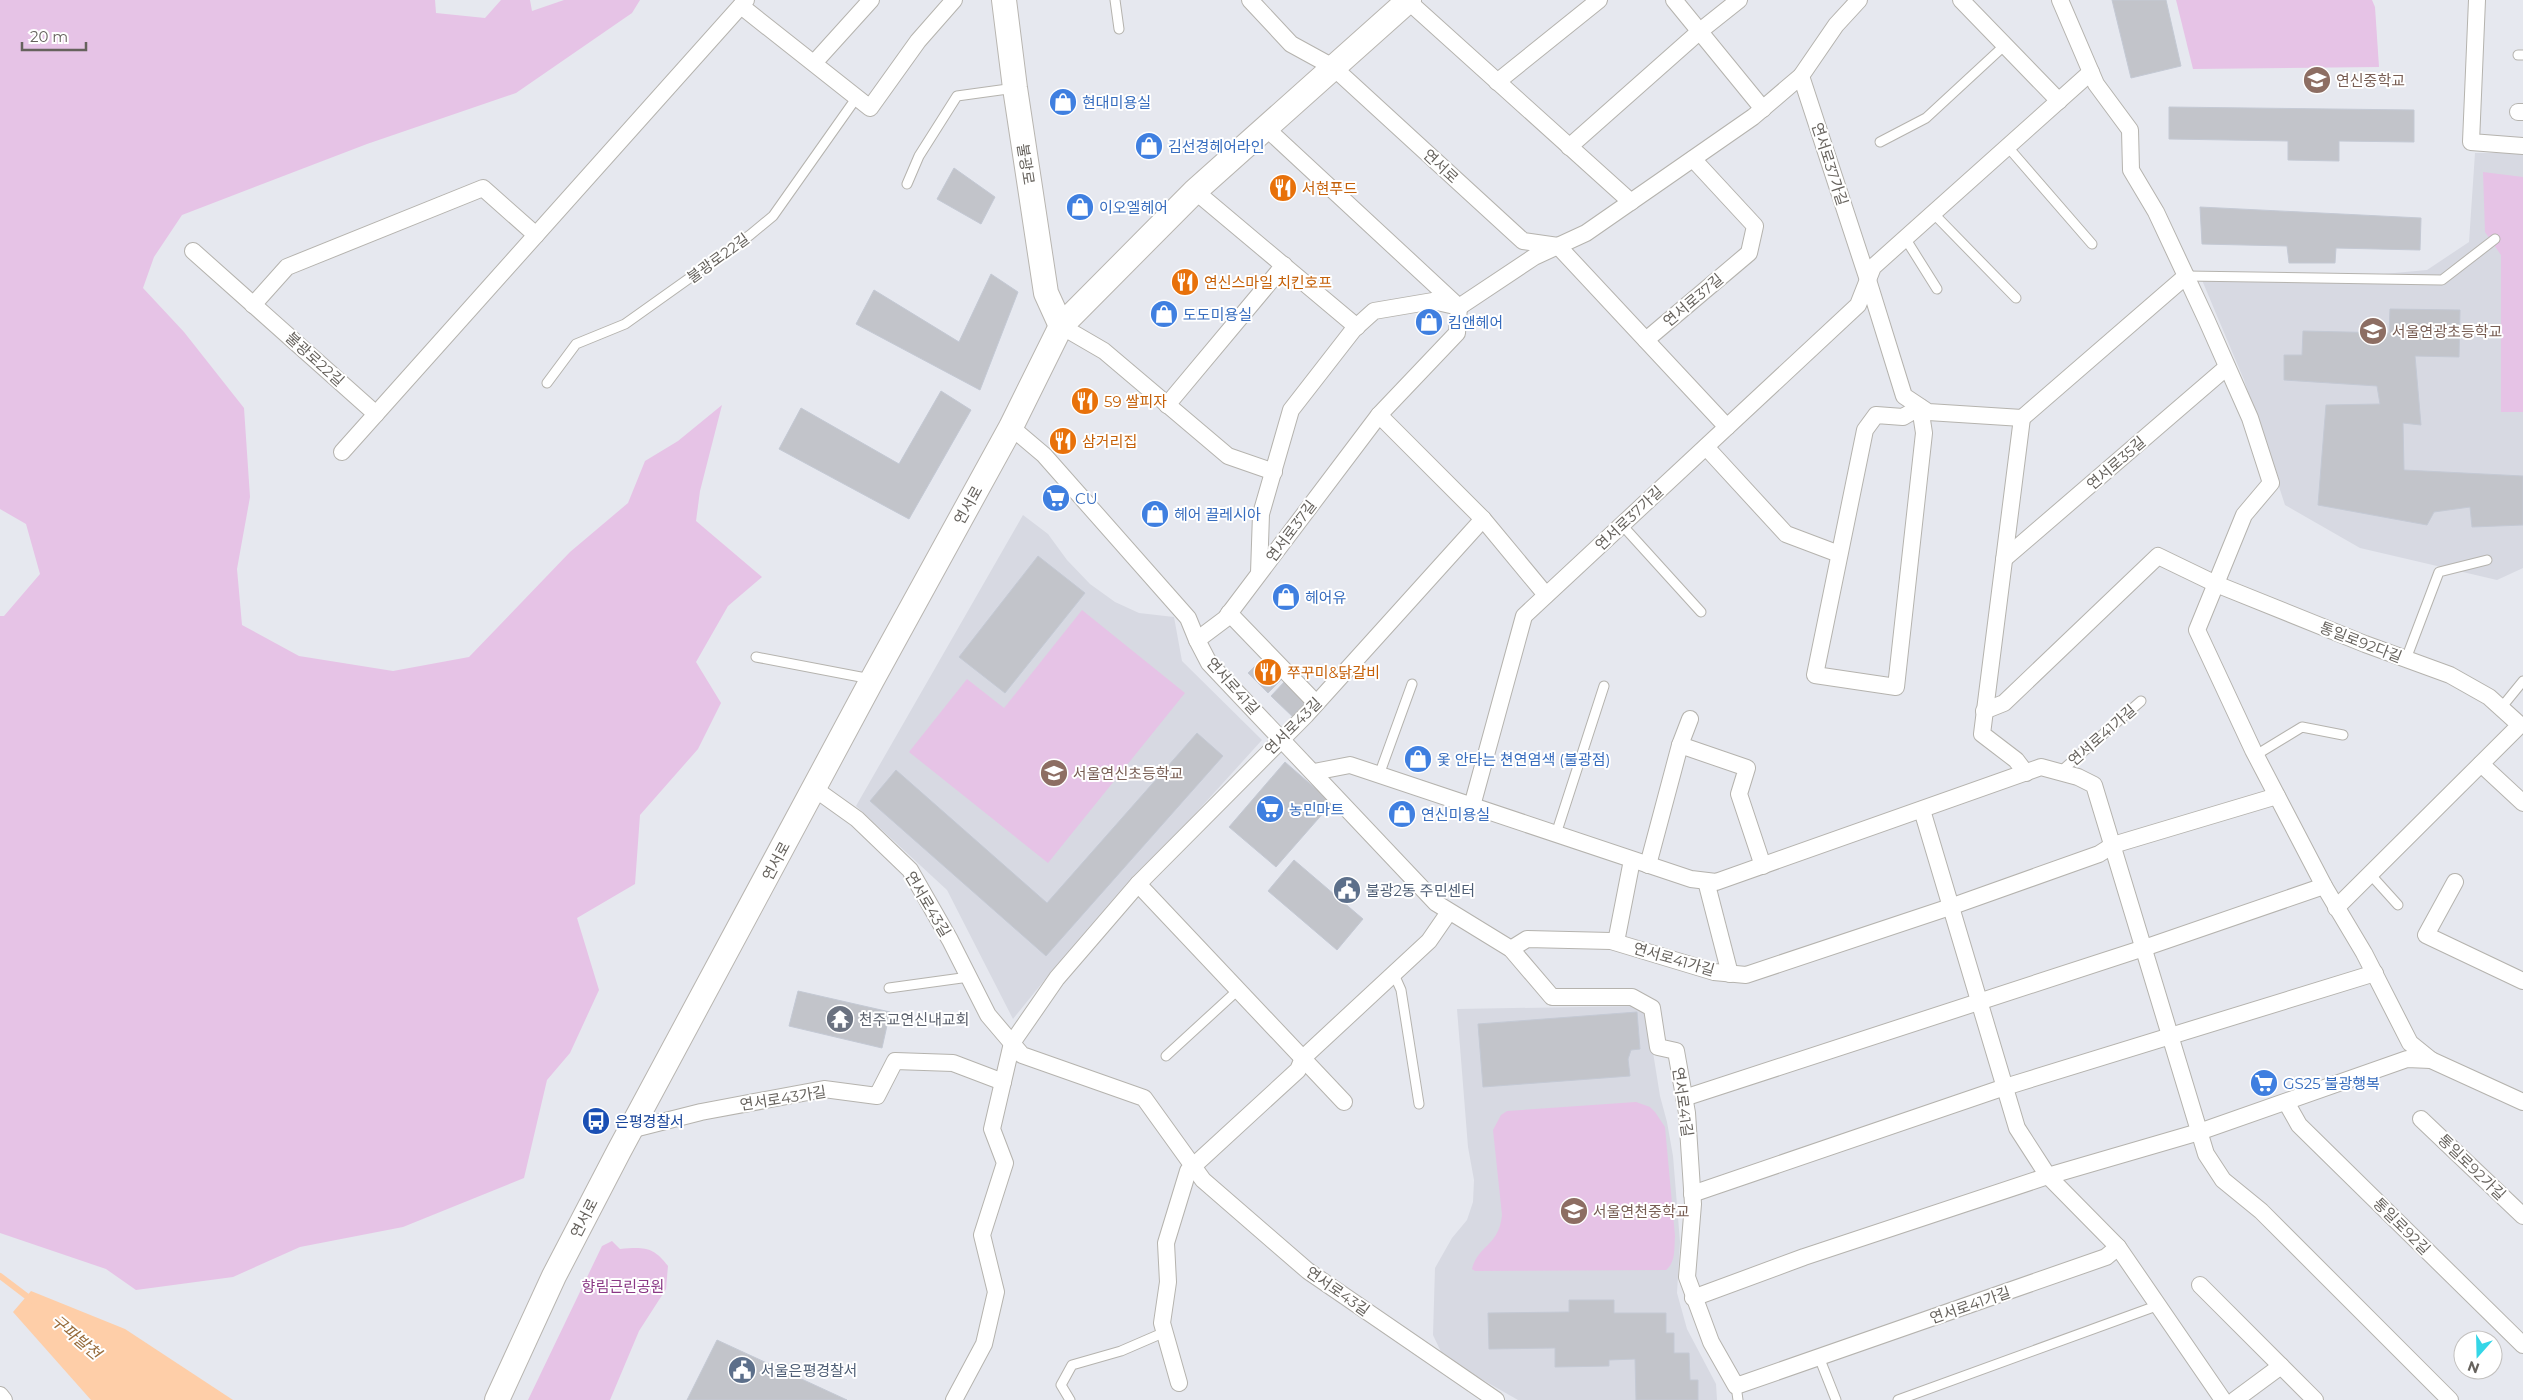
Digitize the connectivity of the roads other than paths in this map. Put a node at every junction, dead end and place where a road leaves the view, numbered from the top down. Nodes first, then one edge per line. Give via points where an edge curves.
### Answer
1 (871, 0) edge
2 (954, 0) edge
3 (1004, 0) edge
4 (1115, 0) edge
5 (1250, 0) edge
6 (1408, 0) edge
7 (1599, 0) edge
8 (1674, 0) edge
9 (1739, 0) edge
10 (1859, 0) edge
11 (1961, 0) edge
12 (2060, 0) edge
13 (2477, 0) edge
14 (744, 3) edge
15 (1119, 29) dead end
16 (1700, 31) junction
17 (2005, 45) junction
18 (814, 63) junction
19 (1333, 67) junction
20 (2091, 72) junction
21 (1801, 76) junction
22 (1497, 82) junction
23 (1015, 88) junction
24 (857, 97) junction
25 (2059, 101) junction
26 (1763, 109) junction
27 (1266, 128) junction
28 (1880, 142) dead end
29 (2007, 146) junction
30 (2523, 146) edge
31 (1569, 147) junction
32 (1693, 159) junction
33 (907, 184) dead end
34 (1196, 191) junction
35 (1631, 202) junction
36 (1933, 213) junction
37 (536, 235) junction
38 (1905, 238) junction
39 (2495, 240) dead end
40 (2092, 244) dead end
41 (1558, 246) junction
42 (193, 251) dead end
43 (1284, 265) junction
44 (2186, 276) junction
45 (1868, 280) junction
46 (1937, 289) dead end
47 (2016, 298) dead end
48 (253, 305) junction
49 (1459, 307) junction
50 (1060, 326) junction
51 (1357, 327) junction
52 (1646, 340) junction
53 (2227, 366) junction
54 (547, 383) dead end
55 (1167, 405) junction
56 (1920, 407) junction
57 (376, 414) junction
58 (1379, 415) junction
59 (2022, 418) junction
60 (1011, 427) junction
61 (1726, 427) junction
62 (1706, 447) junction
63 (342, 452) dead end
64 (1274, 472) junction
65 (1483, 520) junction
66 (1622, 525) junction
67 (1839, 554) junction
68 (2004, 559) junction
69 (2487, 560) dead end
70 (1259, 573) junction
71 (2216, 584) junction
72 (1546, 595) junction
73 (1229, 612) junction
74 (1701, 612) dead end
75 (1197, 640) junction
76 (756, 657) dead end
77 (2406, 659) junction
78 (872, 680) junction
79 (2523, 681) edge
80 (1412, 684) dead end
81 (1604, 686) dead end
82 (2141, 701) dead end
83 (1316, 703) junction
84 (2502, 708) junction
85 (1984, 710) junction
86 (1690, 720) dead end
87 (2343, 735) dead end
88 (1281, 738) junction
89 (1680, 745) junction
90 (2256, 755) junction
91 (2481, 764) junction
92 (1314, 772) junction
93 (2060, 772) junction
94 (2026, 773) junction
95 (1379, 775) junction
96 (815, 789) junction
97 (2277, 796) junction
98 (2523, 803) edge
99 (1472, 806) junction
100 (1922, 810) junction
101 (1556, 834) junction
102 (2113, 845) junction
103 (1632, 860) junction
104 (1648, 864) junction
105 (1763, 866) junction
106 (2370, 874) junction
107 (1706, 881) junction
108 (2454, 882) dead end
109 (1138, 884) junction
110 (2324, 886) junction
111 (2398, 905) dead end
112 (1950, 907) junction
113 (2336, 908) junction
114 (1449, 912) junction
115 (1616, 942) junction
116 (2144, 948) junction
117 (1511, 949) junction
118 (1393, 972) junction
119 (2375, 973) junction
120 (1730, 974) junction
121 (969, 976) junction
122 (2523, 980) edge
123 (889, 988) dead end
124 (1238, 990) junction
125 (1978, 1000) junction
126 (2171, 1037) junction
127 (1012, 1043) junction
128 (1166, 1056) dead end
129 (1303, 1058) junction
130 (2431, 1060) junction
131 (1003, 1082) junction
132 (2005, 1087) junction
133 (1684, 1098) junction
134 (1344, 1102) dead end
135 (2286, 1102) junction
136 (2523, 1102) edge
137 (1419, 1104) dead end
138 (2421, 1119) dead end
139 (630, 1130) junction
140 (2199, 1132) junction
141 (1194, 1166) junction
142 (2048, 1176) junction
143 (1692, 1194) junction
144 (2523, 1216) edge
145 (2118, 1247) junction
146 (2200, 1285) dead end
147 (1693, 1298) junction
148 (2159, 1304) junction
149 (1165, 1332) junction
150 (2523, 1345) edge
151 (1819, 1357) junction
152 (2281, 1366) junction
153 (1179, 1383) dead end
154 (1737, 1393) edge
155 (0, 1396) edge
156 (4, 1400) edge
157 (497, 1400) edge
158 (954, 1400) edge
159 (1070, 1400) edge
160 (1496, 1400) edge
161 (1836, 1400) edge
162 (1898, 1400) edge
163 (2223, 1400) edge
164 (2235, 1400) edge
165 (2315, 1400) edge
166 (2450, 1400) edge

1 - 18 street
2 - 24 street via 918,41 870,108
3 - 23 main road, 불광로
4 - 15 lane
5 - 19 street, 연서로 via 1291,44
6 - 19 main road, 연서로
6 - 22 street, 연서로
7 - 22 street
8 - 16 street
9 - 16 street
10 - 21 street via 1836,25
11 - 17 street
12 - 20 street
13 - 30 street via 2470,142
14 - 18 street
14 - 37 street
16 - 26 street
16 - 31 street
17 - 25 street
17 - 28 lane via 1926,118
18 - 24 street
19 - 27 main road, 연서로
19 - 41 street, 연서로 via 1523,241
20 - 25 street
20 - 44 street via 2096,84 2130,130 2131,170 2156,212
21 - 26 street
21 - 45 street, 연서로37가길
22 - 31 street, 연서로
23 - 33 lane via 957,96 919,156
23 - 50 main road, 불광로 via 1046,293
24 - 54 lane, 불광로22길 via 773,216 625,324 576,344
25 - 29 street
26 - 32 street
27 - 34 main road, 연서로
27 - 49 street
29 - 36 street, 연서로37가길
29 - 40 lane
31 - 35 street, 연서로
32 - 35 street
32 - 52 street, 연서로37길 via 1755,226 1749,253
34 - 43 street
34 - 50 main road, 연서로
35 - 41 street via 1586,233
36 - 38 street, 연서로37가길
36 - 47 lane
37 - 48 street via 483,188 287,267
37 - 57 street
38 - 45 street, 연서로37가길 via 1874,267
38 - 46 lane
39 - 44 lane via 2442,280
41 - 49 street via 1534,257
41 - 52 street
42 - 48 street, 불광로22길
43 - 51 street
43 - 55 street
44 - 53 street
44 - 59 street
45 - 56 street, 연서로37가길 via 1904,396
45 - 61 street, 연서로37가길 via 1858,305
48 - 57 street, 불광로22길
49 - 51 street via 1433,301 1384,310 1374,312
49 - 58 street, 연서로37길 via 1457,333
50 - 55 street via 1104,352
50 - 60 main road, 연서로
51 - 64 street via 1291,410
52 - 61 street
53 - 68 street, 연서로35길
53 - 71 street via 2250,418 2271,483 2244,515
55 - 64 street via 1228,456
56 - 59 street, 연서로37가길 via 1928,412
56 - 67 street via 1903,417 1876,415 1865,430
56 - 67 street via 1924,433 1896,687 1814,675
57 - 63 street
58 - 65 street
58 - 70 street, 연서로37길
59 - 68 street
60 - 75 street, 연서로41길 via 1044,455 1188,618
60 - 78 main road, 연서로
61 - 62 street, 연서로37가길
62 - 66 street, 연서로37가길
62 - 67 street via 1786,534
64 - 70 street via 1261,514
65 - 72 street
65 - 83 street, 연서로43길
66 - 72 street, 연서로37가길
66 - 74 lane
68 - 85 street
69 - 77 lane via 2439,572
70 - 73 street, 연서로37길
71 - 77 street, 통일로92다길
71 - 85 street, 통일로92다길 via 2158,556 2004,702
71 - 90 street via 2197,630
72 - 99 street, 연서로37가길 via 1524,616
73 - 75 street, 연서로37길
73 - 83 street
75 - 88 street, 연서로41길 via 1210,663
76 - 78 lane
77 - 84 street, 통일로92다길 via 2450,675
78 - 96 main road, 연서로
79 - 84 lane
80 - 95 lane
81 - 101 lane
82 - 93 lane, 연서로41가길
83 - 88 street, 연서로43길
84 - 91 street, 통일로92다길 via 2520,725
85 - 94 street via 1982,734 2016,760
86 - 89 street
87 - 90 lane via 2302,727
88 - 92 street, 연서로41길
88 - 109 street, 연서로43길
89 - 104 street
89 - 105 street via 1746,768 1739,794
90 - 97 street
91 - 98 street
91 - 106 street, 통일로92다길
92 - 95 street, 연서로41가길 via 1350,765
92 - 114 street, 연서로41길 via 1436,903
93 - 94 street, 연서로41가길 via 2041,767
93 - 102 street via 2094,785
94 - 100 street, 연서로41가길
95 - 99 street, 연서로41가길
96 - 121 street, 연서로43길 via 857,819 910,870
96 - 139 main road, 연서로
97 - 102 street
97 - 110 street
99 - 101 street, 연서로41가길
100 - 105 street, 연서로41가길
100 - 112 street
101 - 103 street, 연서로41가길
102 - 112 street, 연서로41가길 via 2099,854
102 - 116 street
103 - 104 street, 연서로41가길
103 - 115 street
104 - 107 street, 연서로41가길
105 - 107 street, 연서로41가길 via 1716,882
106 - 111 lane
106 - 113 street, 통일로92다길
107 - 120 street
108 - 122 street via 2426,935
109 - 124 street
109 - 127 street, 연서로43길 via 1057,978
110 - 113 street
110 - 116 street
112 - 120 street, 연서로41가길 via 1746,975
112 - 125 street
113 - 119 street
114 - 117 street, 연서로41길
114 - 118 street via 1428,941
115 - 117 street, 연서로41가길 via 1527,939
115 - 120 street, 연서로41가길
116 - 125 street
116 - 126 street
117 - 133 street, 연서로41길 via 1552,997 1632,997 1652,1008 1658,1047 1676,1051
118 - 129 street
118 - 137 lane via 1401,990
119 - 126 street
119 - 130 street via 2410,1043
121 - 123 lane
121 - 127 street, 연서로43길 via 988,1014
124 - 128 lane
124 - 129 street
125 - 132 street
125 - 133 street
126 - 132 street
126 - 140 street
127 - 131 street
127 - 141 street, 연서로43길 via 1022,1055 1144,1098
129 - 134 street
129 - 141 street via 1298,1070
130 - 135 street via 2407,1060
130 - 136 street
131 - 139 street, 연서로43가길 via 953,1062 896,1061 878,1096 824,1089 701,1112
131 - 158 street via 992,1129 1005,1163 982,1235 996,1292 984,1344
132 - 142 street via 2017,1128
132 - 143 street
133 - 143 street, 연서로41길
135 - 140 street
135 - 150 street, 통일로92길 via 2299,1125
138 - 144 street, 통일로92가길
139 - 157 main road, 연서로 via 554,1276
140 - 142 street
140 - 166 street via 2206,1154 2223,1180 2261,1211
141 - 149 street via 1188,1171 1166,1243 1168,1282 1162,1323
141 - 160 street, 연서로43길 via 1203,1180 1308,1271
142 - 145 street
142 - 147 street via 1804,1257
143 - 147 street, 연서로41길 via 1687,1277
145 - 148 street
145 - 151 street, 연서로41가길 via 2106,1257
146 - 152 street
147 - 154 street, 연서로41길
148 - 162 lane
148 - 163 street
149 - 153 street
149 - 159 lane via 1121,1351 1072,1365 1061,1385
151 - 154 street, 연서로41길
151 - 161 lane
152 - 164 street
152 - 165 street
155 - 156 street

